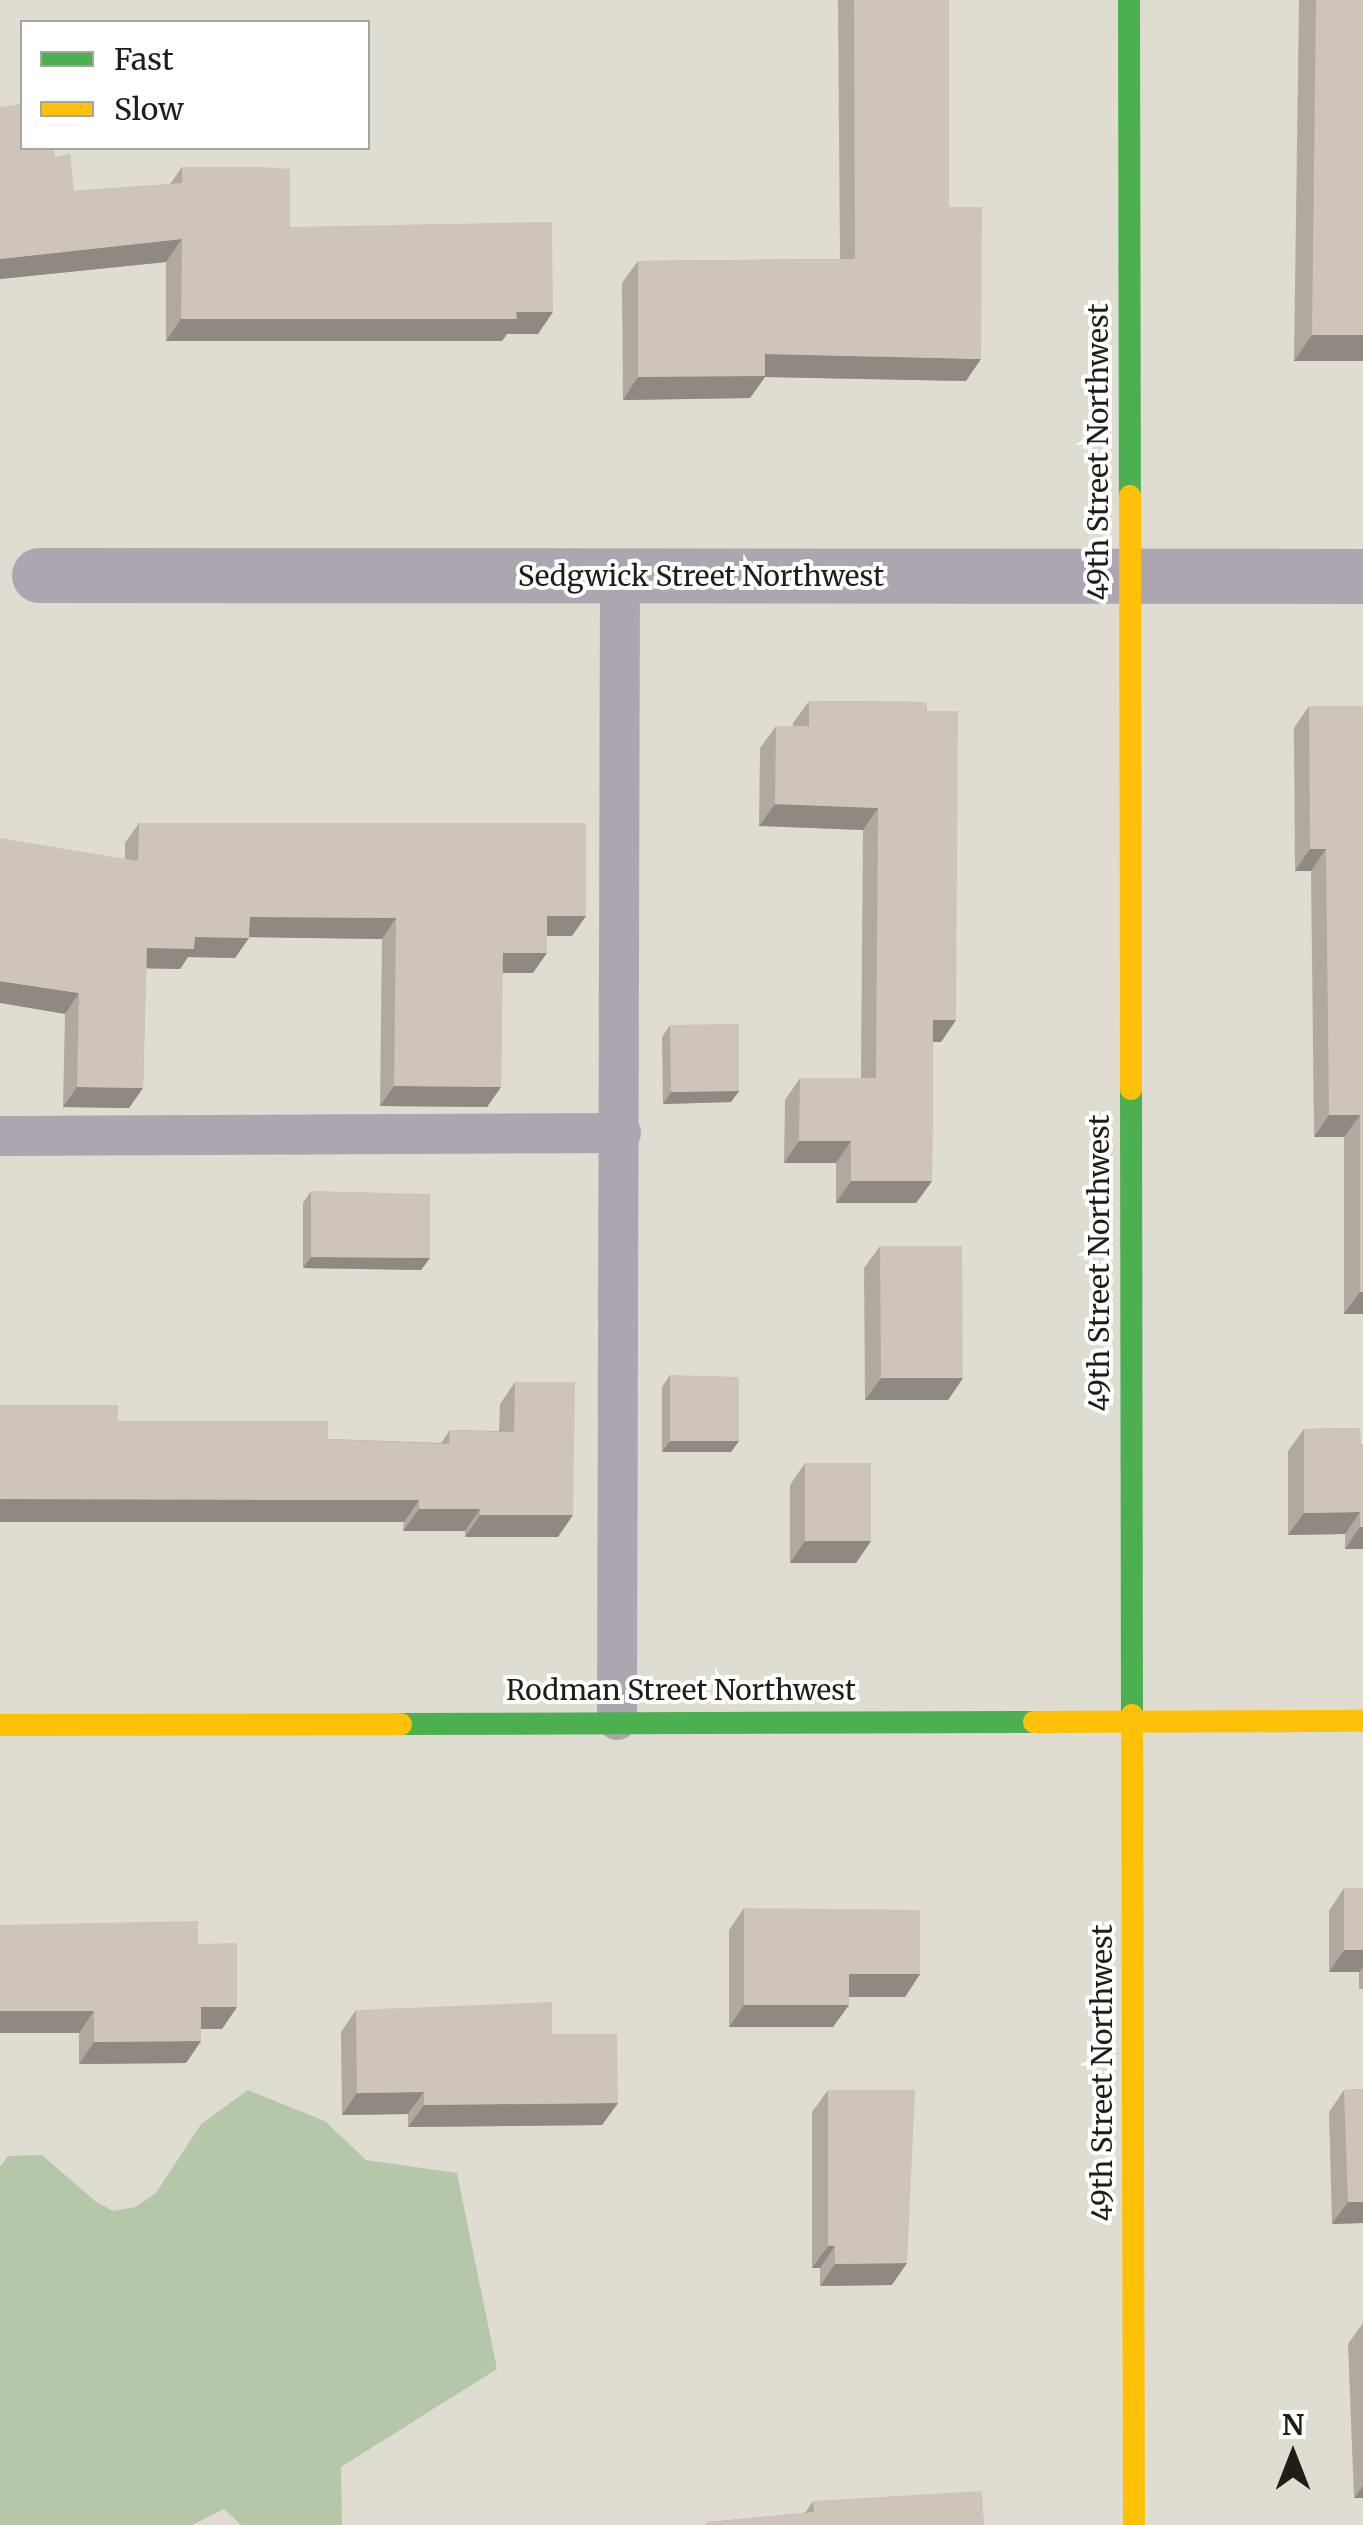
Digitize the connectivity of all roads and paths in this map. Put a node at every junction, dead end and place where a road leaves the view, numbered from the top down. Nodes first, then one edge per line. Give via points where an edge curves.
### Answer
1 (1129, 0) edge
2 (39, 575) dead end
3 (620, 576) junction
4 (1128, 576) junction
5 (1363, 576) edge
6 (621, 1132) junction
7 (0, 1136) edge
8 (617, 1720) junction
9 (1131, 1720) junction
10 (1363, 1720) edge
11 (0, 1726) edge
12 (1134, 2525) edge

1 - 4 street, 49th Street Northwest
2 - 3 street, Sedgwick Street Northwest
3 - 4 street, Sedgwick Street Northwest
3 - 6 lane
4 - 5 street, Sedgwick Street Northwest
4 - 9 street, 49th Street Northwest
6 - 7 lane
6 - 8 lane
8 - 9 street, Rodman Street Northwest
8 - 11 street, Rodman Street Northwest
9 - 10 street, Rodman Street Northwest
9 - 12 street, 49th Street Northwest

